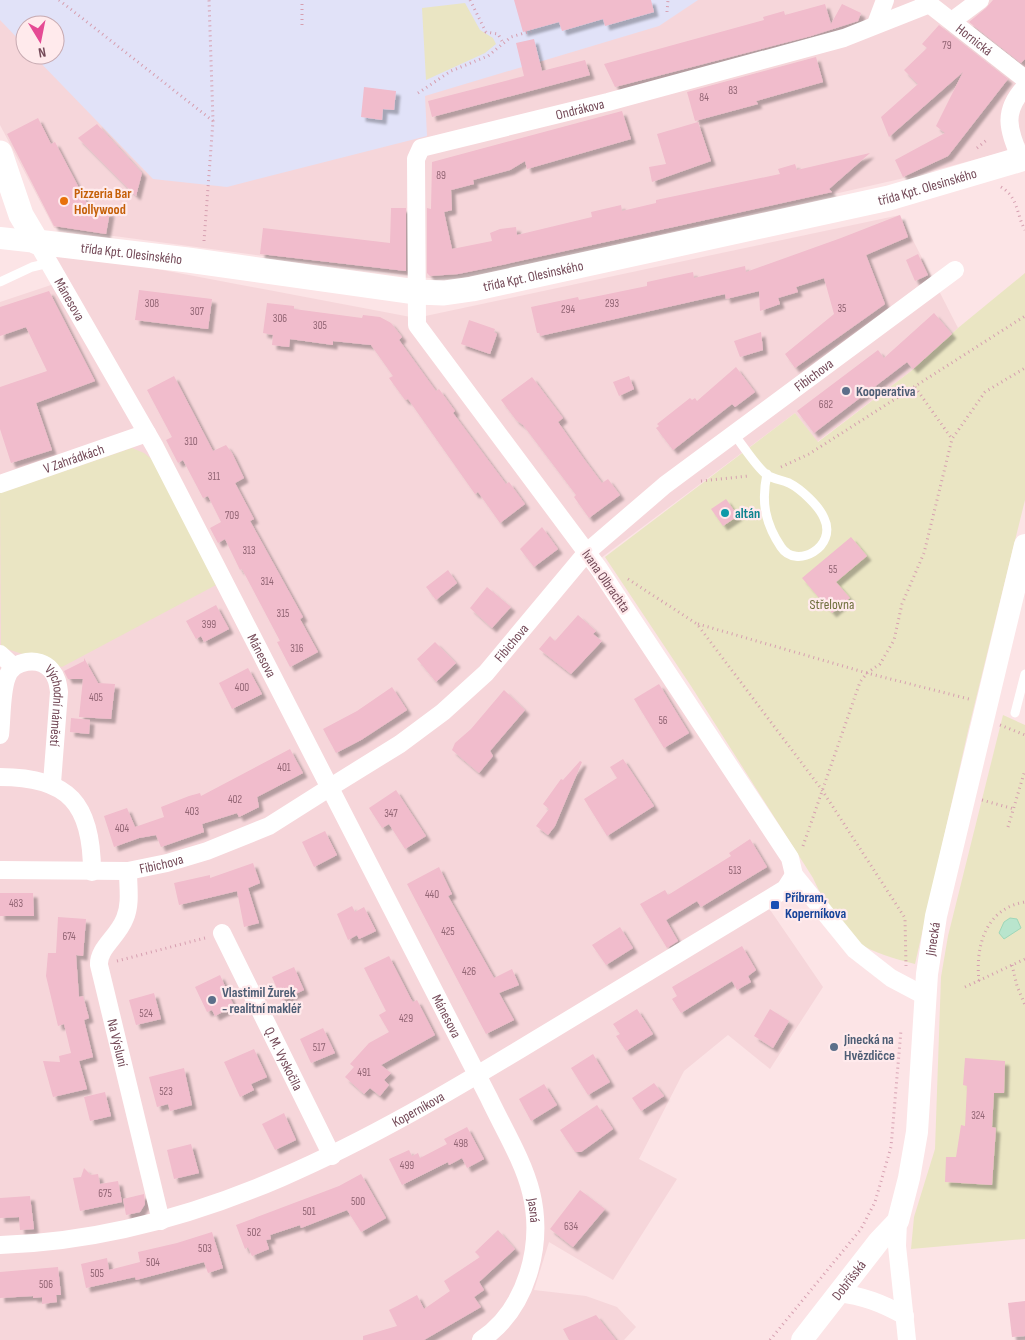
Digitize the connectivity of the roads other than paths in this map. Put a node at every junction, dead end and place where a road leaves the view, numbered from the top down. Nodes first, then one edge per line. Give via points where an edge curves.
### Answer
1 (886, 0) edge
2 (980, 0) edge
3 (927, 2) edge
4 (952, 21) junction
5 (876, 24) junction
6 (1025, 79) edge
7 (1025, 87) edge
8 (1024, 162) edge
9 (2, 172) edge
10 (0, 238) edge
11 (37, 242) junction
12 (49, 262) junction
13 (955, 270) dead end
14 (0, 282) edge
15 (416, 292) junction
16 (147, 433) junction
17 (733, 433) junction
18 (767, 474) junction
19 (0, 484) edge
20 (1025, 545) edge
21 (587, 552) junction
22 (6, 660) edge
23 (1025, 674) edge
24 (1015, 713) dead end
25 (0, 735) edge
26 (0, 777) edge
27 (52, 783) junction
28 (330, 788) junction
29 (0, 870) edge
30 (128, 871) junction
31 (92, 872) junction
32 (794, 875) junction
33 (222, 934) road end
34 (916, 991) junction
35 (477, 1075) junction
36 (332, 1156) junction
37 (160, 1221) junction
38 (898, 1221) junction
39 (0, 1245) edge
40 (838, 1294) junction
41 (905, 1316) junction
42 (481, 1340) edge
43 (802, 1340) edge
44 (907, 1340) edge

1 - 5 street
2 - 4 street
3 - 4 street, Hornická
3 - 5 street, Ondrákova
4 - 6 street, Hornická
5 - 15 street, Ondrákova via 844,38 608,102 421,148 416,159
7 - 8 street via 1014,100 1009,116 1010,133
8 - 15 main road, třída Kpt. Olesinského via 860,204 472,289
9 - 11 main road
10 - 11 street
11 - 12 street, Mánesova
11 - 15 main road, třída Kpt. Olesinského
12 - 14 lane
12 - 16 street, Mánesova
13 - 17 street, Fibichova
15 - 21 street, Ivana Olbrachta via 418,325
16 - 19 street, V Zahrádkách
16 - 28 street, Mánesova
17 - 18 lane
17 - 21 street, Fibichova via 665,485
18 - 18 lane via 791,484 817,507 828,529 825,542 817,551 795,555 783,550 765,516 763,495
20 - 34 street, Jinecká
21 - 28 street, Fibichova via 486,673 443,712 400,744
21 - 32 street, Ivana Olbrachta via 790,858
22 - 25 street, Východní náměstí
22 - 27 street, Východní náměstí via 37,662 50,669 57,679 59,692
23 - 24 lane
26 - 27 street via 27,777
27 - 31 street via 83,814 92,843
28 - 30 street, Fibichova via 269,826 238,840 167,863
28 - 35 street, Mánesova
29 - 31 street, Fibichova
30 - 31 street, Fibichova
30 - 37 street, Na Výsluní via 126,917 116,937 102,951 99,966
32 - 34 street, Ivana Olbrachta via 854,950 891,978
32 - 35 street, Koperníkova via 784,890
33 - 36 street, Q. M. Vyskočila
34 - 38 street, Jinecká via 917,1132 910,1178
35 - 36 street, Koperníkova via 400,1121
35 - 42 street, Jasná via 520,1163 531,1192 534,1218 534,1251 528,1279 512,1308
36 - 37 street, Koperníkova via 247,1192
37 - 39 street, Koperníkova via 96,1235
38 - 40 street, Dobříšská
38 - 41 street, Jinecká via 897,1246
40 - 41 street via 884,1303
40 - 43 street, Dobříšská
41 - 44 street, Jinecká

